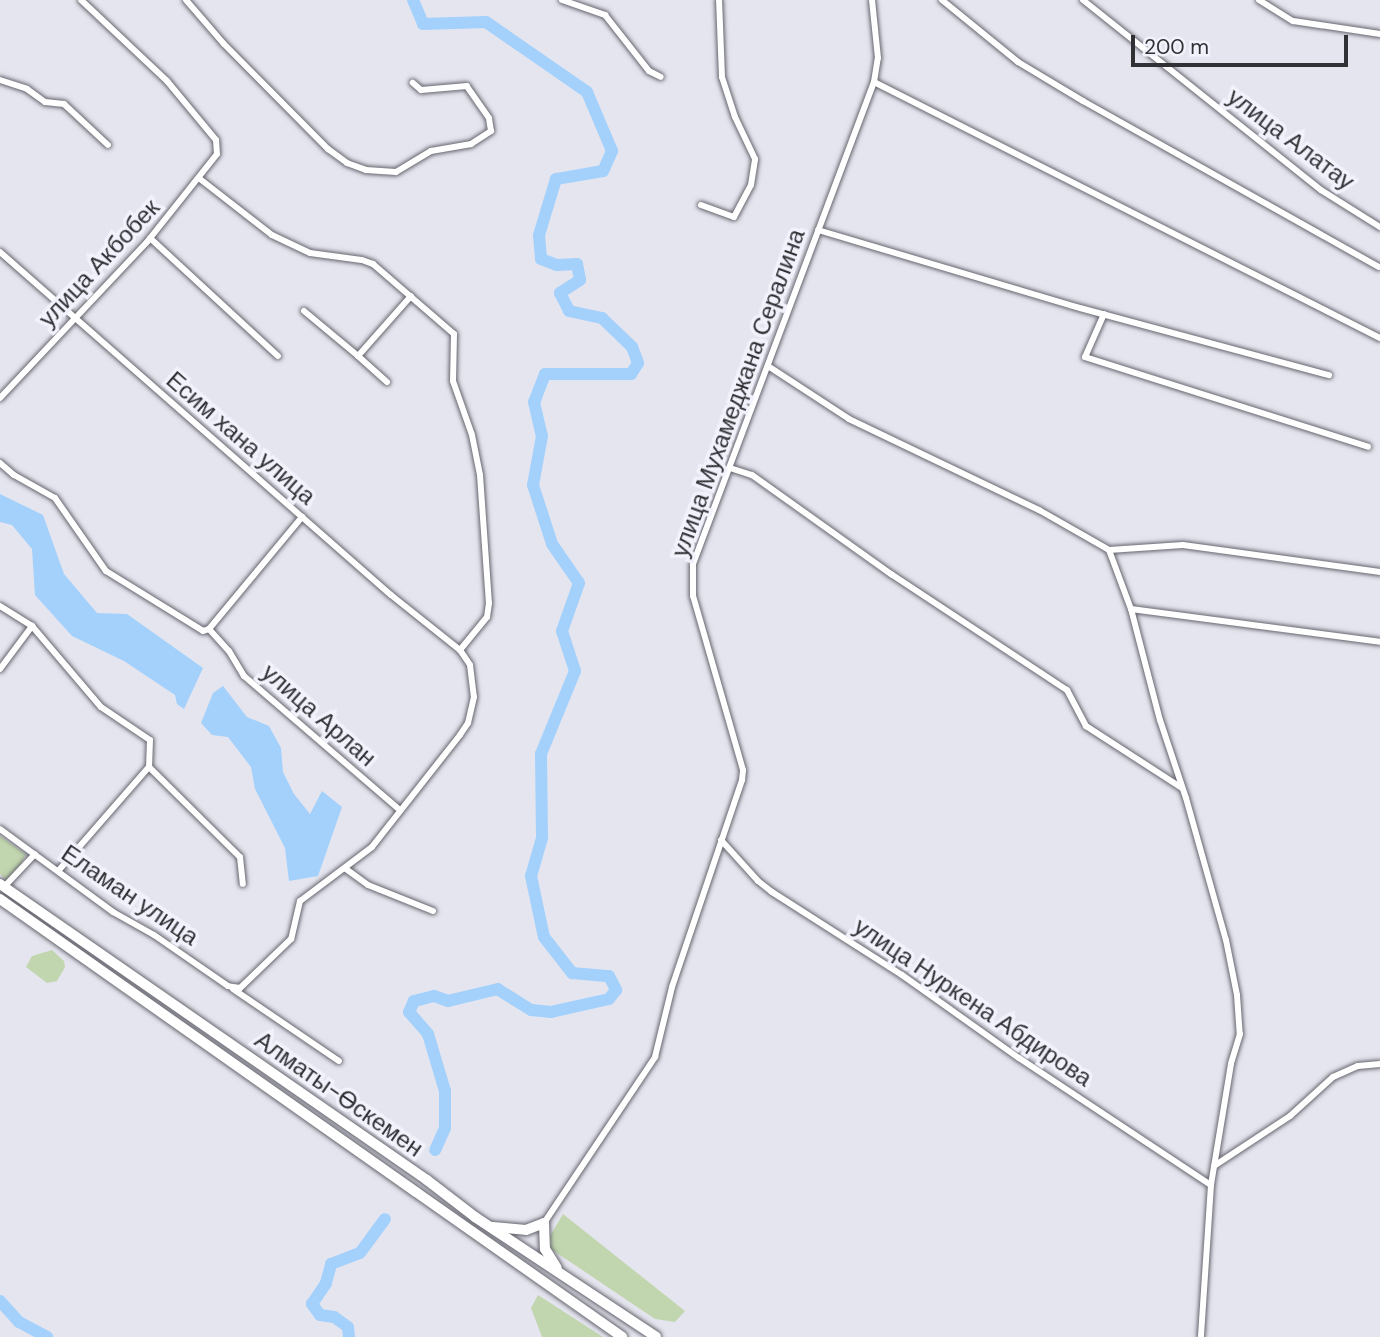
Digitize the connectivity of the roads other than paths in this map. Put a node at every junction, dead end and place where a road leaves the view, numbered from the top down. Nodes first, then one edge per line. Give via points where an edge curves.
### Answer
1 (81, 0) edge
2 (186, 0) edge
3 (562, 0) edge
4 (719, 0) edge
5 (872, 0) edge
6 (942, 0) edge
7 (1083, 0) edge
8 (1259, 0) edge
9 (1379, 34) edge
10 (660, 77) dead end
11 (0, 80) edge
12 (873, 82) junction
13 (413, 83) dead end
14 (108, 145) dead end
15 (200, 179) junction
16 (701, 205) dead end
17 (1380, 227) edge
18 (818, 230) junction
19 (150, 238) junction
20 (0, 252) edge
21 (1379, 267) edge
22 (411, 296) junction
23 (304, 311) dead end
24 (1104, 314) junction
25 (74, 317) junction
26 (1380, 338) edge
27 (278, 356) dead end
28 (358, 356) junction
29 (768, 366) junction
30 (1329, 374) dead end
31 (387, 382) dead end
32 (0, 398) edge
33 (1368, 447) dead end
34 (0, 463) edge
35 (730, 468) junction
36 (302, 517) junction
37 (1109, 550) junction
38 (1380, 572) edge
39 (0, 606) edge
40 (1131, 608) junction
41 (32, 626) junction
42 (209, 629) junction
43 (1380, 642) edge
44 (460, 650) junction
45 (0, 668) edge
46 (149, 767) junction
47 (1182, 788) junction
48 (400, 810) junction
49 (0, 829) edge
50 (722, 840) junction
51 (35, 854) junction
52 (346, 869) junction
53 (59, 870) junction
54 (243, 884) dead end
55 (2, 885) edge
56 (0, 899) edge
57 (433, 911) dead end
58 (228, 986) junction
59 (339, 1061) dead end
60 (1380, 1064) edge
61 (1214, 1166) junction
62 (1211, 1185) junction
63 (544, 1223) junction
64 (491, 1227) junction
65 (563, 1275) junction
66 (622, 1337) edge
67 (656, 1337) edge
68 (1201, 1337) edge

1 - 15 street, улица Акбобек via 167,81 205,126 218,148
2 - 13 street via 328,149 366,170 389,173 404,169 431,151 479,141 491,131 489,118 467,86 421,90
3 - 10 street via 606,15 649,71
4 - 16 street via 722,78 755,159 751,185 734,217
5 - 12 street, улица Мухамеджана Сералина via 878,58
6 - 21 street via 1018,62
7 - 17 street, улица Алатау via 1321,190
8 - 9 street via 1293,21
11 - 14 street via 27,89 45,102 64,104
12 - 18 street, улица Мухамеджана Сералина
12 - 26 street
15 - 19 street, улица Акбобек
15 - 22 street via 272,235 310,253 373,264
18 - 24 street
18 - 29 street, улица Мухамеджана Сералина
19 - 25 street, улица Акбобек
19 - 27 street
20 - 25 street, Есим хана улица
22 - 28 street
22 - 44 street via 454,334 453,381 480,475 489,603 487,617
23 - 28 street
24 - 30 street
24 - 33 street via 1085,356
25 - 32 street, улица Акбобек
25 - 36 street, Есим хана улица
28 - 31 street
29 - 35 street, улица Мухамеджана Сералина
29 - 37 street via 849,419 1026,504
34 - 42 street, улица Арлан via 55,498 106,571 203,631
35 - 47 street via 752,475 891,574 1068,690 1086,726
35 - 50 street, улица Мухамеджана Сералина via 693,564 691,584 743,770
36 - 42 street
36 - 44 street, Есим хана улица
37 - 38 street via 1183,545
37 - 40 street
39 - 41 street
40 - 43 street
40 - 47 street
41 - 45 street
41 - 46 street via 101,707 150,740
42 - 48 street, улица Арлан via 244,676
44 - 48 street via 473,680 468,723
46 - 53 street
46 - 54 street via 240,857
47 - 61 street via 1237,995 1240,1034
48 - 52 street via 372,847
49 - 51 street, Еламан улица
50 - 62 street, улица Нуркена Абдирова via 772,892
50 - 63 street, улица Мухамеджана Сералина via 654,1057
51 - 53 street, Еламан улица
51 - 55 street
52 - 57 street via 368,885
52 - 58 street, Еламан улица via 300,901 291,939 240,988
53 - 58 street, Еламан улица via 113,912
55 - 64 highway, Алматы-Өскемен
56 - 66 highway, Алматы-Өскемен
58 - 59 street
60 - 61 street via 1358,1066 1333,1077 1290,1116
61 - 62 street
62 - 68 street
63 - 64 highway via 526,1230
63 - 65 highway via 545,1249
64 - 65 highway, Алматы-Өскемен
65 - 67 highway, Алматы-Өскемен

